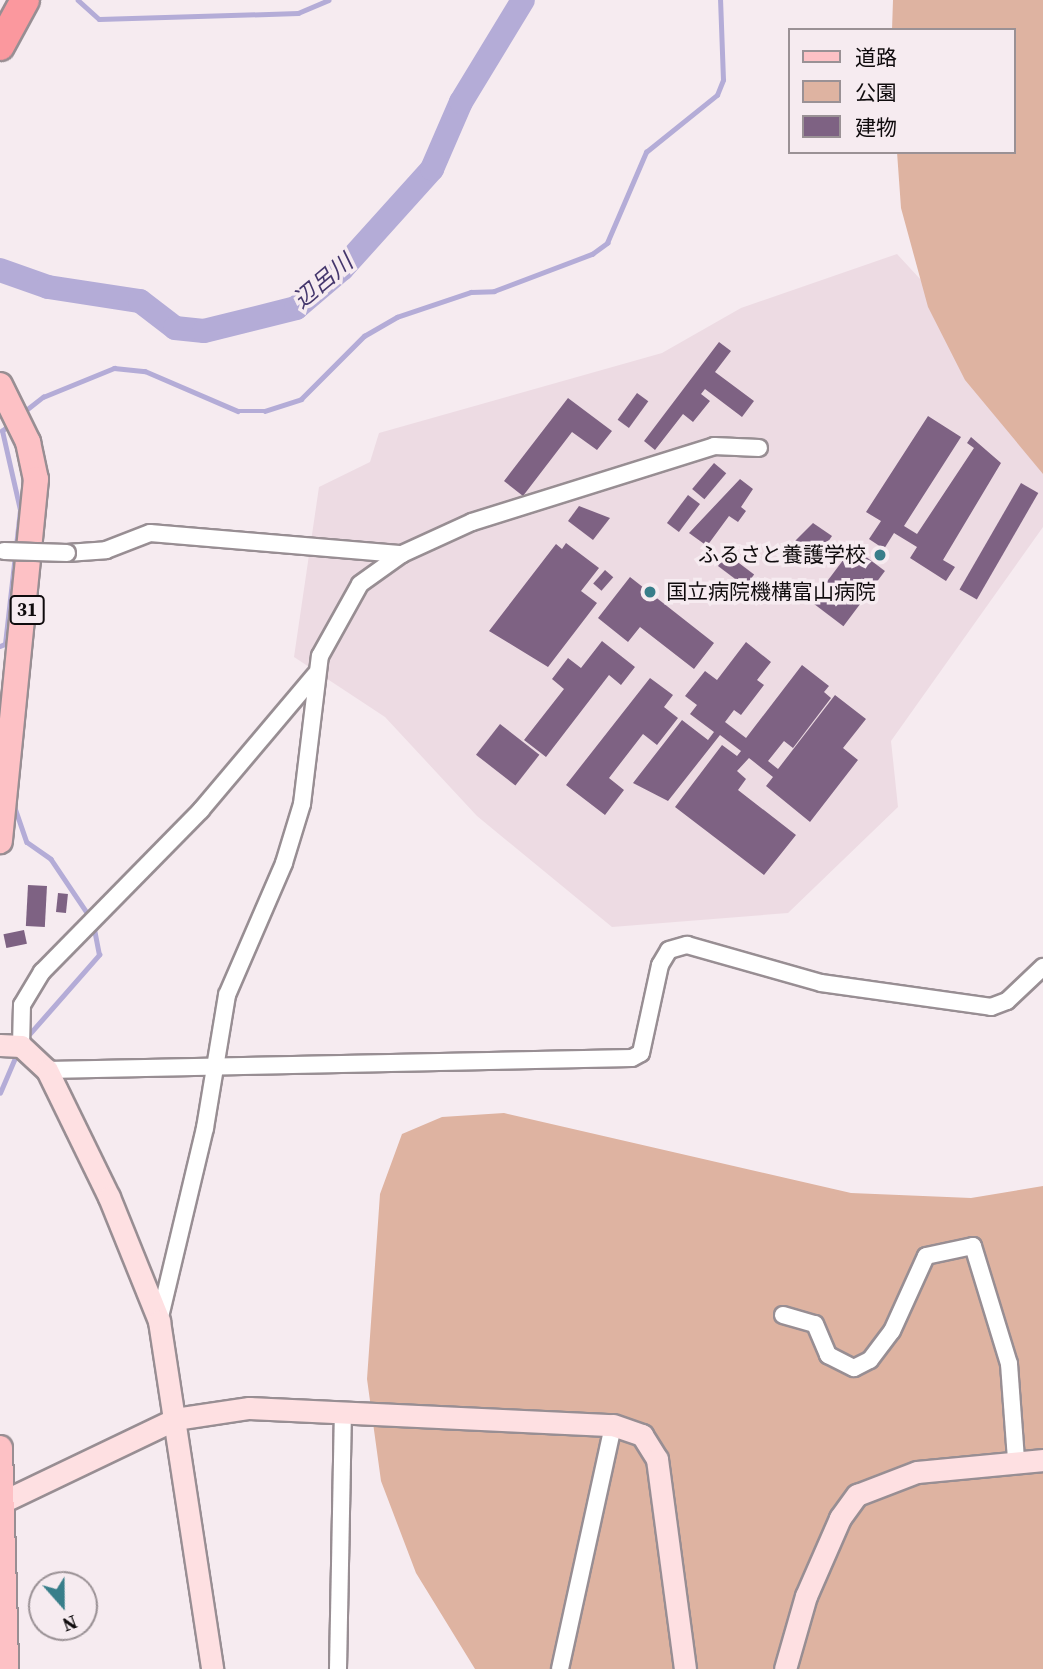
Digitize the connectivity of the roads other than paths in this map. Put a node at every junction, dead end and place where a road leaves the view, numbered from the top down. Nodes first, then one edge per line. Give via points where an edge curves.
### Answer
1 (25, 0) edge
2 (0, 46) edge
3 (0, 385) edge
4 (759, 448) dead end
5 (2, 552) edge
6 (402, 554) junction
7 (316, 675) junction
8 (0, 841) edge
9 (1043, 967) edge
10 (10, 1046) edge
11 (217, 1069) junction
12 (47, 1070) junction
13 (783, 1315) dead end
14 (159, 1321) junction
15 (343, 1412) junction
16 (175, 1419) junction
17 (613, 1425) junction
18 (0, 1448) edge
19 (1016, 1460) junction
20 (1043, 1460) edge
21 (2, 1502) edge
22 (6, 1669) edge
23 (212, 1669) edge
24 (338, 1669) edge
25 (560, 1669) edge
26 (685, 1669) edge
27 (786, 1669) edge

1 - 2 highway
3 - 8 main road, 31 via 29,442 36,479
4 - 6 street via 701,450 472,522
5 - 6 street, bridge via 106,550 150,533
6 - 7 street via 360,584 328,636
7 - 10 street via 201,810 43,972 22,1005
7 - 11 street via 302,804 284,863 228,995
9 - 11 street via 1007,1001 991,1007 821,984 687,946 669,950 660,965 641,1053 632,1058
10 - 12 street
11 - 12 street
11 - 14 street
12 - 14 street via 109,1196
13 - 19 street via 815,1324 828,1354 854,1368 870,1360 892,1331 926,1256 973,1246 1009,1364
14 - 16 street
15 - 16 street via 248,1408
15 - 17 street
15 - 24 street
16 - 21 street
16 - 23 street
17 - 25 street
17 - 26 street via 642,1435 657,1459
18 - 21 main road
19 - 20 street
19 - 27 street via 917,1472 857,1495 806,1596
21 - 22 main road

